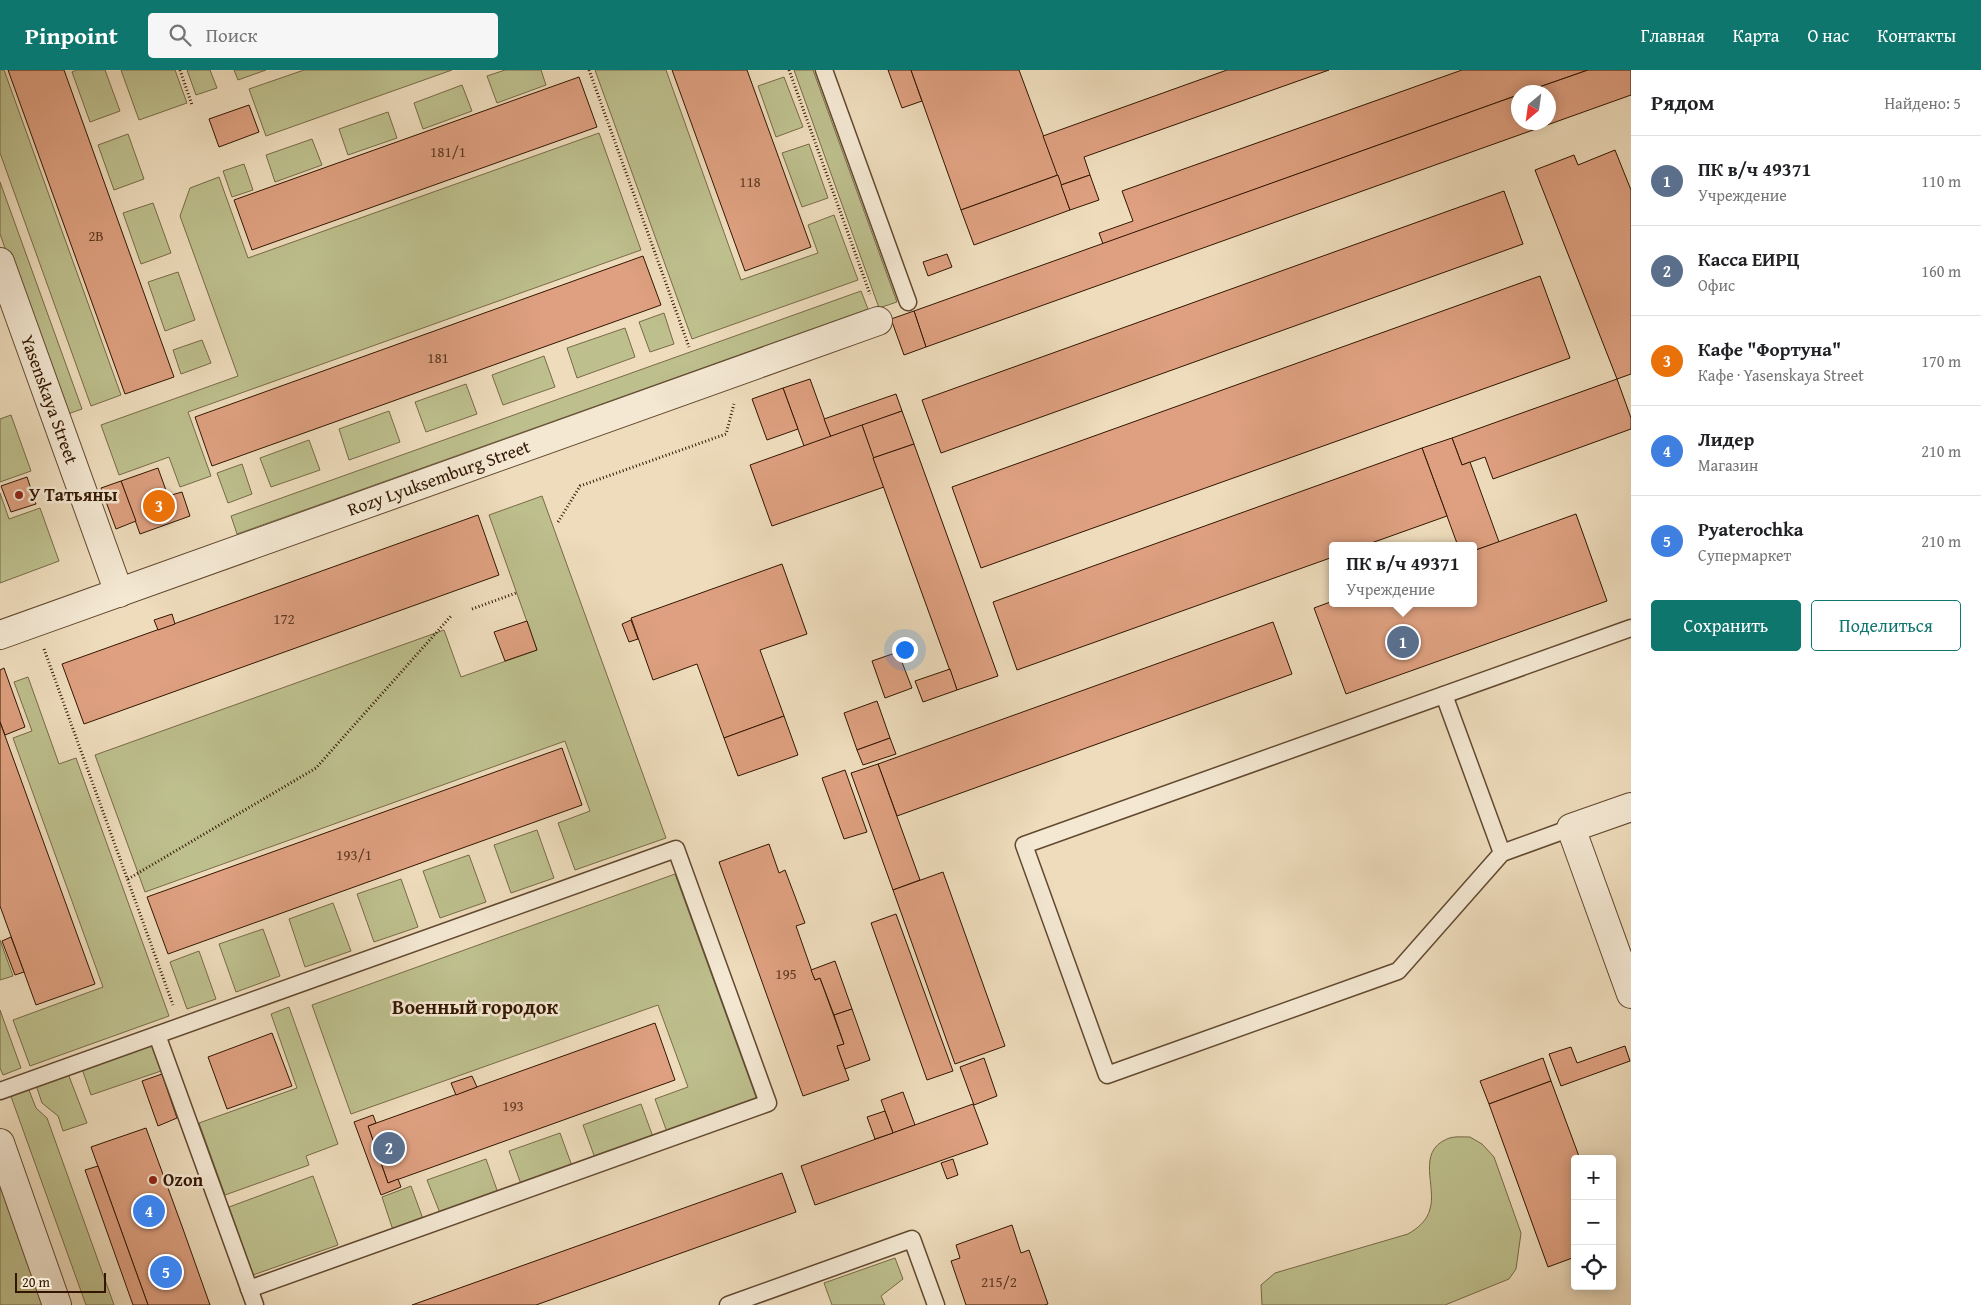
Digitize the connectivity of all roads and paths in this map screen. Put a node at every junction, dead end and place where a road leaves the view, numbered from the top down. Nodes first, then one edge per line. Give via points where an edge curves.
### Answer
1 (180, 70) edge
2 (589, 70) edge
3 (789, 70) edge
4 (824, 70) edge
5 (192, 105) dead end
6 (0, 262) edge
7 (908, 302) dead end
8 (878, 321) joint
9 (689, 347) dead end
10 (726, 434) dead end
11 (558, 522) dead end
12 (119, 593) junction
13 (516, 594) dead end
14 (472, 609) dead end
15 (451, 616) dead end
16 (35, 623) junction
17 (1631, 628) edge
18 (0, 635) edge
19 (1444, 695) junction
20 (1631, 806) edge
21 (1571, 828) junction
22 (1502, 853) junction
23 (128, 879) junction
24 (1631, 994) edge
25 (181, 1027) junction
26 (157, 1035) junction
27 (0, 1091) edge
28 (0, 1143) edge
29 (249, 1289) junction
30 (57, 1305) edge
31 (255, 1305) edge
32 (728, 1305) edge
33 (936, 1305) edge

1 - 5 path
2 - 9 path
3 - 8 path
4 - 7 lane
6 - 12 street, Yasenskaya Street
8 - 12 street, Rozy Lyuksemburg Street
10 - 11 path via 580,486
12 - 16 street, Rozy Lyuksemburg Street
13 - 14 path
15 - 23 path via 316,768
16 - 18 street, Rozy Lyuksemburg Street
16 - 23 path
17 - 19 lane
19 - 22 lane
19 - 22 lane via 1024,845 1107,1075 1398,971
20 - 21 street
21 - 22 lane
21 - 24 street
23 - 25 path
25 - 26 lane
25 - 29 lane via 676,849 768,1103
26 - 27 lane
26 - 29 lane
28 - 30 street
29 - 31 lane
32 - 33 lane via 912,1239

